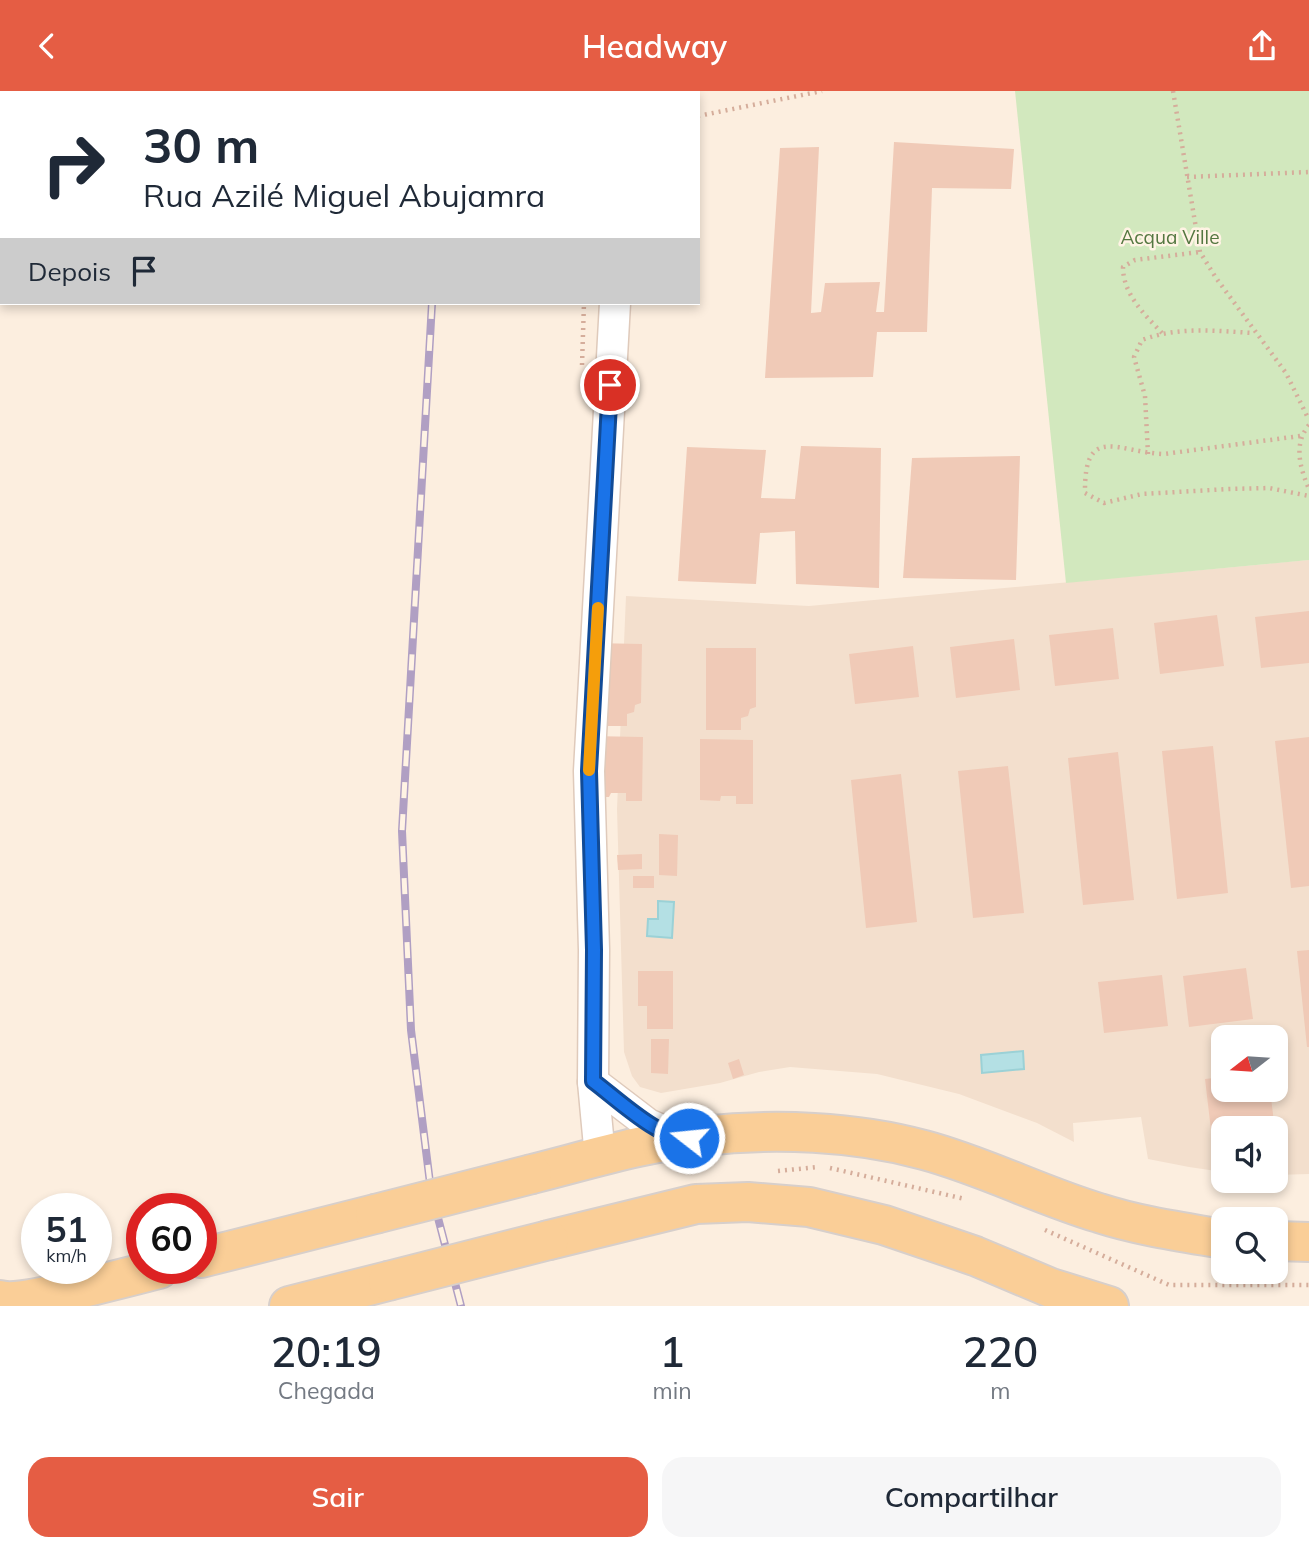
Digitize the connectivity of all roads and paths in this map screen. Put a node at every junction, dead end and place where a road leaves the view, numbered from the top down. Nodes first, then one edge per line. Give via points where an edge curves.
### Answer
1 (822, 91) edge
2 (1173, 91) edge
3 (700, 116) edge
4 (1309, 172) edge
5 (1187, 177) junction
6 (1200, 252) junction
7 (615, 305) edge
8 (1162, 333) junction
9 (1255, 333) junction
10 (1309, 420) edge
11 (1309, 425) edge
12 (1300, 436) junction
13 (1148, 454) junction
14 (1309, 489) edge
15 (1309, 496) edge
16 (593, 1081) junction
17 (682, 1139) junction
18 (600, 1157) junction
19 (771, 1172) dead end
20 (967, 1199) dead end
21 (1043, 1230) dead end
22 (1211, 1237) edge
23 (1288, 1241) edge
24 (1309, 1242) edge
25 (217, 1254) edge
26 (126, 1277) edge
27 (1309, 1285) edge
28 (0, 1300) edge
29 (289, 1306) edge
30 (1109, 1306) edge

1 - 3 path
2 - 5 path
4 - 5 path
5 - 6 path
6 - 8 path via 1135,260 1123,267 1123,281
6 - 9 path
7 - 16 street via 589,771
8 - 9 path
8 - 13 path via 1142,341 1134,357 1145,396
9 - 10 path via 1286,373
11 - 12 path
12 - 13 path
12 - 14 path via 1299,457
13 - 15 path via 1109,445 1093,452 1084,468 1085,493 1104,503 1142,494 1229,489 1269,488
16 - 17 street via 648,1124
16 - 18 street
17 - 18 main road
17 - 22 main road via 813,1132 872,1139 978,1165 1098,1213
18 - 25 main road, bridge
19 - 20 path via 824,1166
21 - 27 path via 1169,1285
23 - 24 main road
26 - 28 main road via 40,1299
29 - 30 main road, bridge via 696,1204 748,1202 809,1207 884,1225

